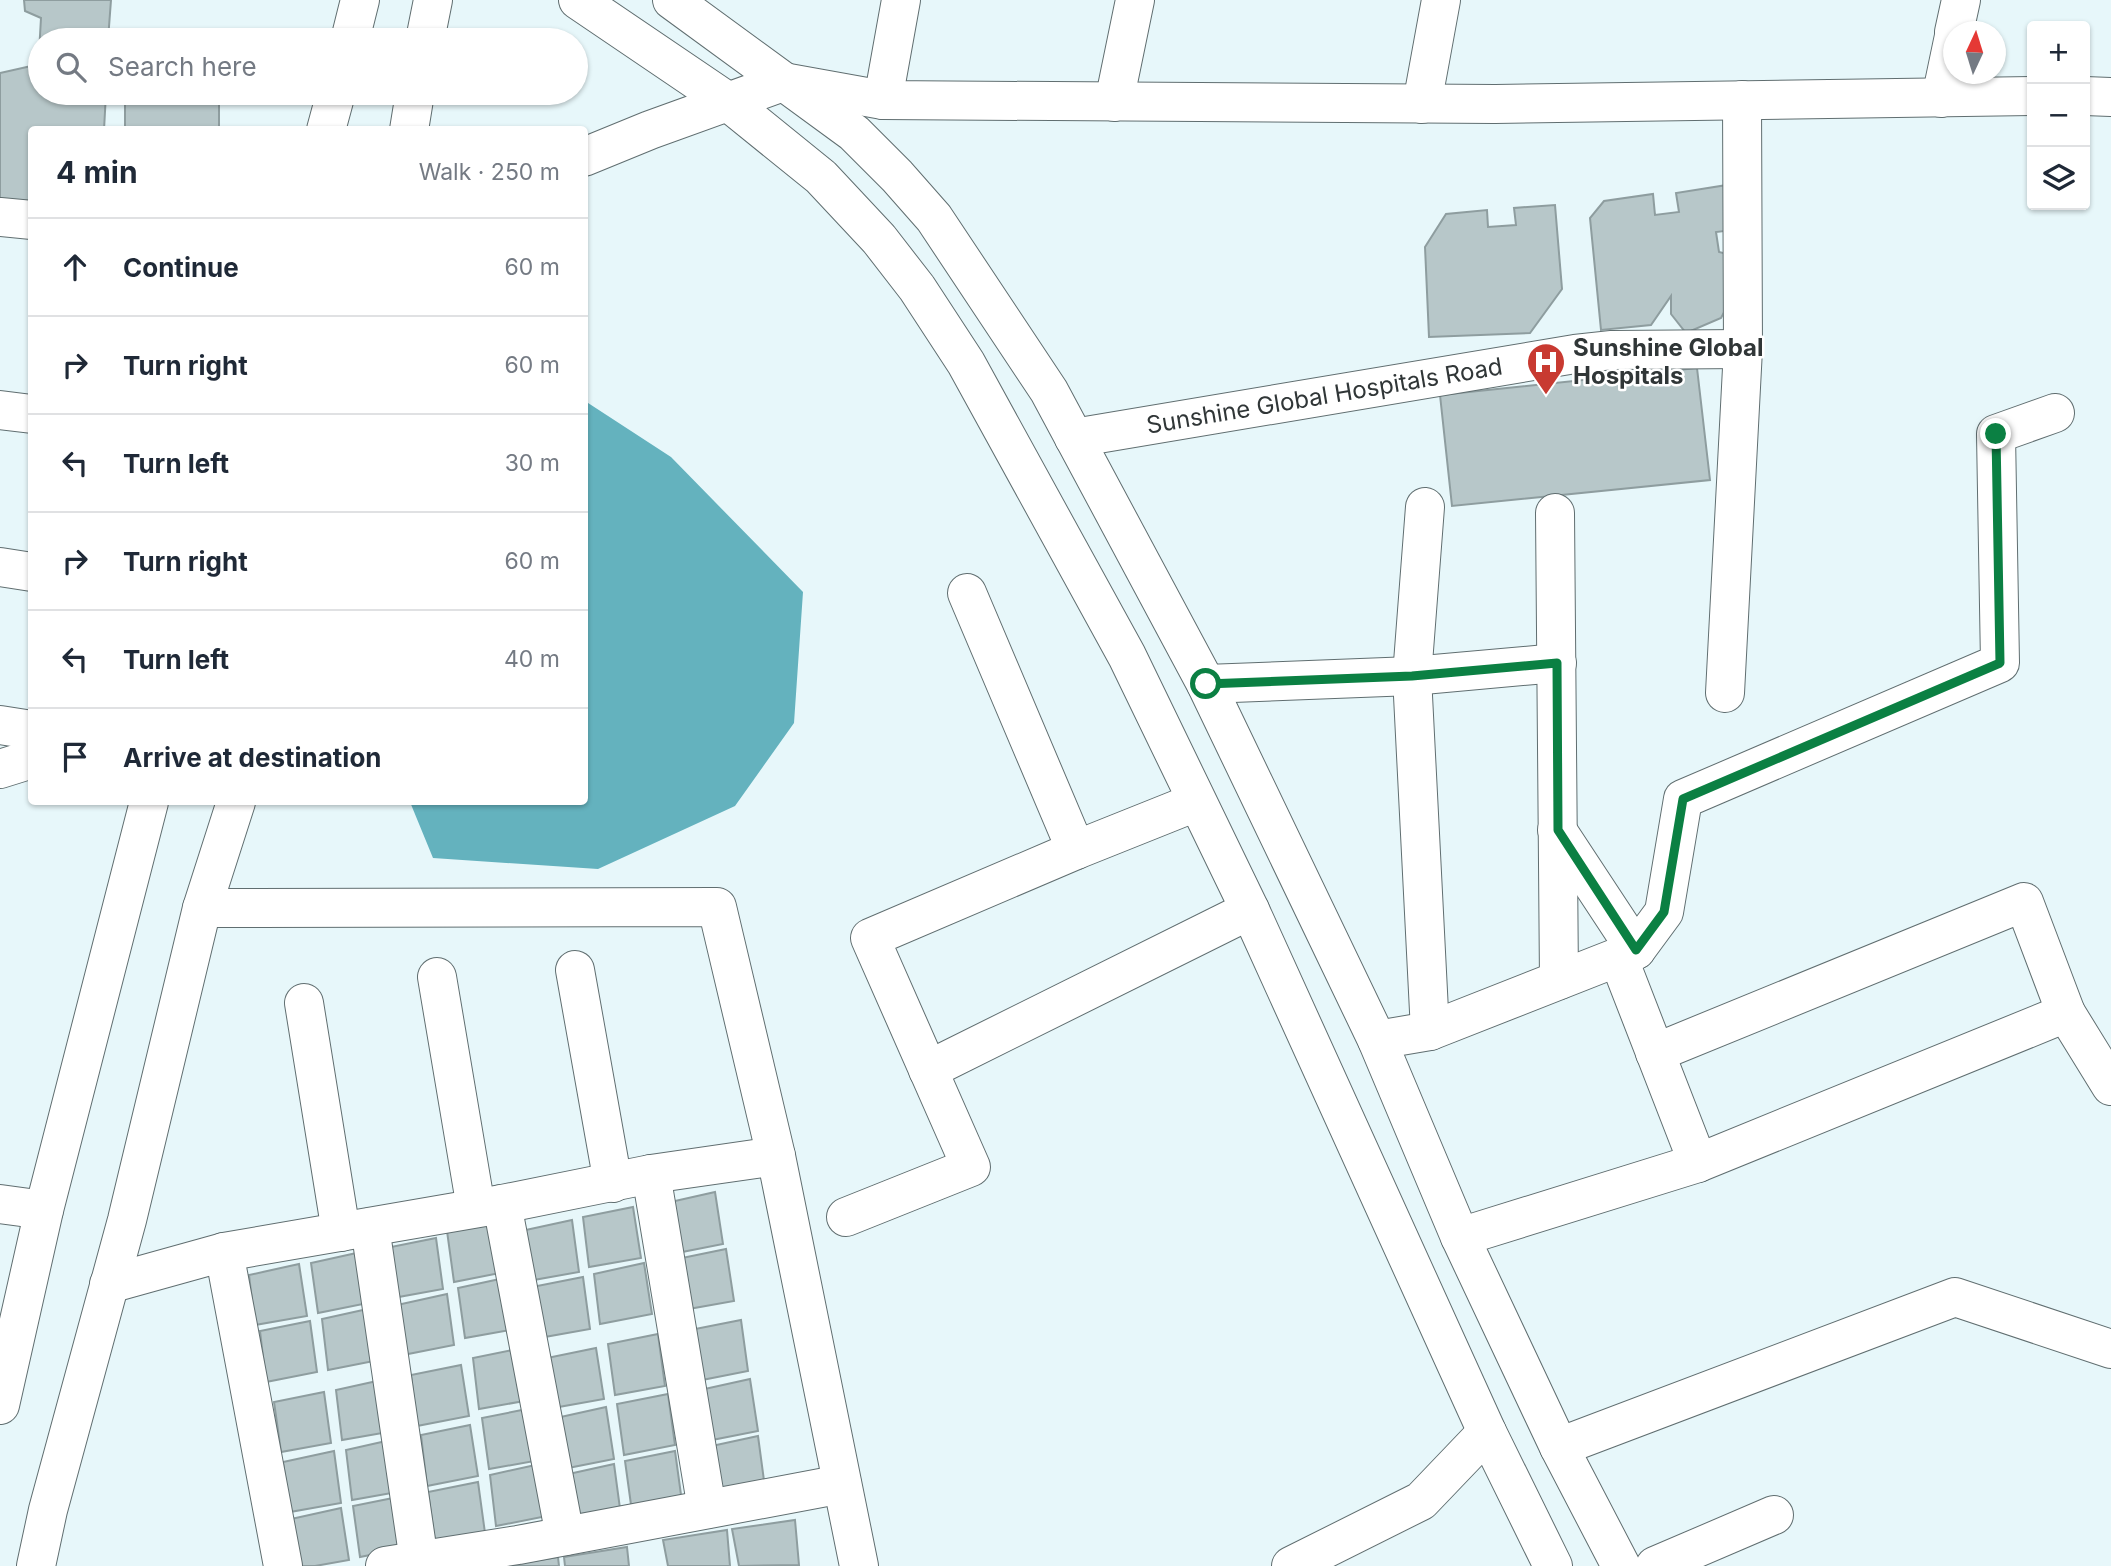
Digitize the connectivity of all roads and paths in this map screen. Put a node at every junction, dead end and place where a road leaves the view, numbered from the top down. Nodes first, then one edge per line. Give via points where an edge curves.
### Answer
1 (360, 0) edge
2 (433, 0) edge
3 (578, 0) edge
4 (671, 0) edge
5 (901, 0) edge
6 (1135, 0) edge
7 (1441, 0) edge
8 (1961, 0) edge
9 (1957, 21) edge
10 (353, 28) edge
11 (427, 28) edge
12 (783, 82) junction
13 (1944, 84) edge
14 (2027, 96) edge
15 (2090, 96) edge
16 (2111, 97) edge
17 (1941, 98) junction
18 (883, 100) junction
19 (1742, 100) junction
20 (727, 102) junction
21 (1114, 102) junction
22 (1422, 104) junction
23 (333, 105) edge
24 (413, 105) edge
25 (327, 126) edge
26 (410, 126) edge
27 (588, 155) edge
28 (0, 217) edge
29 (28, 220) edge
30 (1742, 349) junction
31 (0, 410) edge
32 (2055, 413) dead end
33 (28, 414) edge
34 (1074, 438) junction
35 (1425, 507) dead end
36 (1555, 513) dead end
37 (0, 567) edge
38 (28, 571) edge
39 (967, 593) dead end
40 (1557, 663) junction
41 (1412, 676) junction
42 (1206, 684) junction
43 (1725, 693) dead end
44 (0, 725) edge
45 (28, 729) edge
46 (28, 760) edge
47 (0, 769) edge
48 (1196, 802) junction
49 (148, 805) edge
50 (235, 805) edge
51 (1558, 830) junction
52 (1076, 850) junction
53 (202, 908) junction
54 (1250, 911) junction
55 (1627, 953) junction
56 (575, 970) dead end
57 (437, 976) dead end
58 (1559, 980) junction
59 (304, 1003) dead end
60 (2066, 1013) junction
61 (1430, 1031) junction
62 (1377, 1041) junction
63 (1655, 1052) junction
64 (928, 1070) junction
65 (2111, 1086) edge
66 (776, 1156) junction
67 (1698, 1163) junction
68 (651, 1174) junction
69 (613, 1183) junction
70 (0, 1204) edge
71 (489, 1206) junction
72 (44, 1210) junction
73 (846, 1217) dead end
74 (355, 1229) junction
75 (1460, 1237) junction
76 (224, 1252) junction
77 (109, 1284) junction
78 (2111, 1349) edge
79 (0, 1405) edge
80 (1487, 1432) junction
81 (1559, 1447) junction
82 (842, 1484) junction
83 (707, 1509) junction
84 (1774, 1515) dead end
85 (565, 1536) junction
86 (402, 1563) edge
87 (36, 1566) edge
88 (283, 1566) edge
89 (859, 1566) edge
90 (1291, 1566) edge
91 (1553, 1566) edge
92 (1621, 1566) edge
93 (1655, 1566) edge

1 - 10 main road
2 - 11 main road
3 - 20 main road
4 - 12 main road
5 - 18 main road
6 - 21 main road
7 - 22 main road
8 - 9 main road
12 - 18 main road
12 - 20 main road
12 - 34 main road via 854,133 934,218 1049,391
13 - 17 main road
14 - 17 main road
15 - 16 main road
17 - 19 main road
18 - 21 main road
19 - 22 main road
19 - 30 main road
20 - 27 main road
20 - 48 main road via 821,177 918,288 966,363 1127,656
21 - 22 main road
23 - 25 main road
24 - 26 main road
28 - 29 main road
30 - 34 main road, Sunshine Global Hospitals Road via 1575,354
30 - 43 main road
31 - 33 main road
32 - 55 main road via 1996,434 2000,663 1683,799 1664,912
34 - 42 main road
35 - 41 main road
36 - 40 main road
37 - 38 main road
39 - 52 main road
40 - 41 main road
40 - 51 main road
41 - 42 main road
41 - 61 main road
42 - 62 main road
44 - 45 main road
46 - 47 main road
48 - 52 main road
48 - 54 main road
49 - 72 main road
50 - 53 main road
51 - 55 main road
51 - 58 main road
52 - 64 main road via 870,938
53 - 66 main road via 717,908
53 - 77 main road
54 - 64 main road
54 - 80 main road
55 - 58 main road
55 - 63 main road
56 - 69 main road
57 - 71 main road
58 - 61 main road
59 - 74 main road
60 - 63 main road via 2024,902
60 - 65 main road
60 - 67 main road
61 - 62 main road
62 - 75 main road
63 - 67 main road
64 - 73 main road via 971,1167
66 - 68 main road
66 - 82 main road
67 - 75 main road
68 - 69 main road
68 - 83 main road
69 - 71 main road
70 - 72 main road
71 - 74 main road
71 - 85 main road
72 - 79 main road
74 - 76 main road
74 - 86 main road
75 - 81 main road
76 - 77 main road
76 - 88 main road
77 - 87 main road
78 - 81 main road via 1955,1297
80 - 90 main road via 1421,1501
80 - 91 main road
81 - 92 main road
82 - 83 main road
82 - 89 main road
83 - 85 main road
84 - 93 main road
85 - 86 main road

